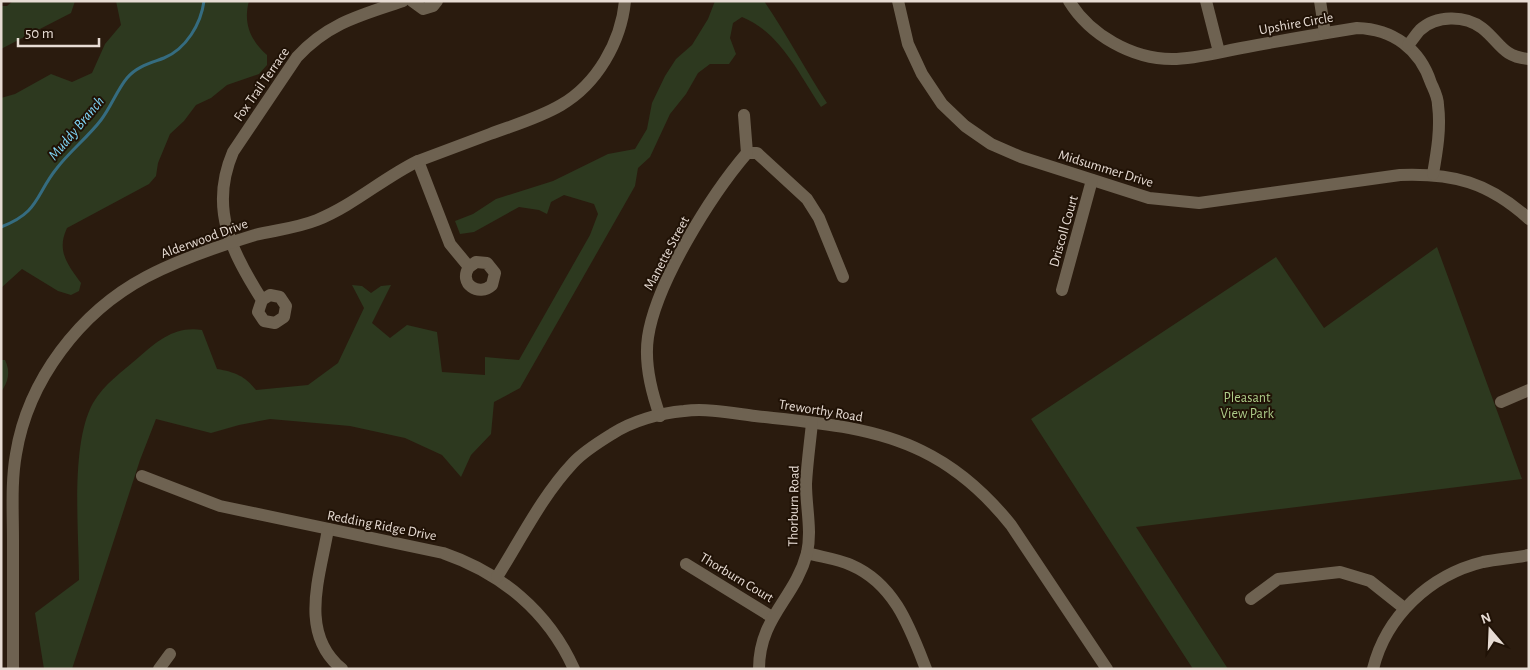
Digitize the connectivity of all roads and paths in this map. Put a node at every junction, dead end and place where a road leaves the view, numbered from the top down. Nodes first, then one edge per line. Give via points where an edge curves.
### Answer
1 (403, 1) edge
2 (412, 1) edge
3 (437, 1) edge
4 (625, 1) edge
5 (898, 1) edge
6 (1069, 1) edge
7 (1206, 1) edge
8 (1320, 1) edge
9 (1325, 33) junction
10 (1408, 45) junction
11 (1218, 52) junction
12 (1529, 59) edge
13 (744, 115) dead end
14 (747, 153) junction
15 (418, 161) junction
16 (1433, 174) junction
17 (1092, 180) junction
18 (1529, 219) edge
19 (231, 243) junction
20 (469, 267) dead end
21 (843, 277) dead end
22 (1062, 290) dead end
23 (262, 300) dead end
24 (1529, 390) edge
25 (1501, 402) dead end
26 (660, 416) junction
27 (812, 423) junction
28 (142, 476) dead end
29 (328, 529) junction
30 (807, 553) junction
31 (1529, 555) edge
32 (686, 564) dead end
33 (497, 577) junction
34 (1251, 599) dead end
35 (1404, 608) junction
36 (772, 616) junction
37 (170, 654) dead end
38 (926, 668) edge
39 (1376, 668) edge
40 (13, 669) edge
41 (159, 669) edge
42 (342, 669) edge
43 (574, 669) edge
44 (759, 669) edge
45 (1107, 669) edge

1 - 19 street, Fox Trail Terrace via 332,27 297,57 242,136 226,168 222,203
2 - 3 street via 417,8 423,9
4 - 15 street, Alderwood Drive via 611,50 577,93 547,112
5 - 17 street, Midsummer Drive via 908,44 922,74 942,104 965,126 991,144 1020,157
6 - 11 street, Upshire Circle via 1089,25 1130,51 1152,58 1172,59
7 - 11 street
8 - 9 street
9 - 10 street, Upshire Circle via 1371,28
9 - 11 street, Upshire Circle
10 - 12 street via 1420,30 1431,23 1455,19 1482,28 1509,54
10 - 16 street, Upshire Circle via 1426,66 1438,103 1438,144
13 - 14 street
14 - 21 street via 757,153 807,199 819,218
14 - 26 street, Manette Street via 726,178 704,214 664,284 653,312 647,363
15 - 19 street, Alderwood Drive via 324,217
15 - 20 street via 450,244
16 - 17 street, Midsummer Drive via 1400,175 1199,203 1149,198
16 - 18 street, Midsummer Drive via 1461,179 1489,190 1513,204
17 - 22 street, Driscoll Court
19 - 23 street, Fox Trail Terrace
19 - 40 street, Alderwood Drive via 165,268 124,290 72,337 39,386 20,437 13,476
24 - 25 street
26 - 27 street, Treworthy Road via 684,410 711,411
26 - 33 street, Treworthy Road via 613,433 574,462
27 - 30 street, Thorburn Road via 806,485 809,516
27 - 45 street, Treworthy Road via 884,436 922,450 959,473 1011,525
28 - 29 street, Redding Ridge Drive via 220,506
29 - 33 street, Redding Ridge Drive via 443,552
29 - 42 street via 314,607 316,633 333,661
30 - 36 street, Thorburn Road via 790,593
30 - 38 street via 851,565 882,587 905,616
31 - 35 street via 1483,562 1455,572
32 - 36 street, Thorburn Court
33 - 43 street, Redding Ridge Drive via 524,598 552,632
34 - 35 street via 1278,579 1340,572 1370,581
35 - 39 street via 1381,643
36 - 44 street, Thorburn Road via 761,644
37 - 41 street

